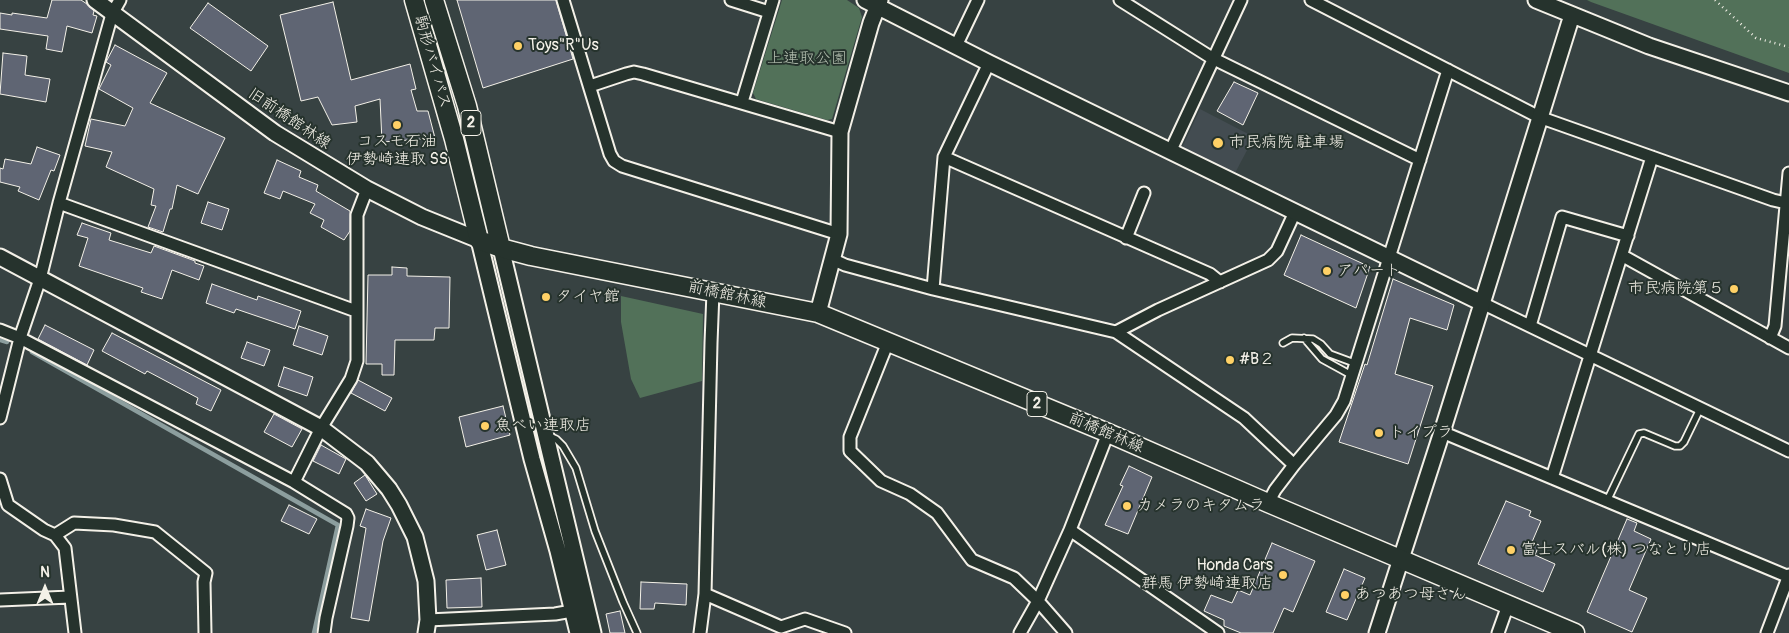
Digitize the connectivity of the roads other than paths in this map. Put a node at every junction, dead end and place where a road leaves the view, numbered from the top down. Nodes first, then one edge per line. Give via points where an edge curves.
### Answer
1 (95, 0) edge
2 (120, 0) edge
3 (414, 0) edge
4 (434, 0) edge
5 (563, 0) edge
6 (731, 0) edge
7 (773, 0) edge
8 (978, 0) edge
9 (1120, 0) edge
10 (1241, 0) edge
11 (1312, 0) edge
12 (1536, 0) edge
13 (874, 3) edge
14 (769, 12) junction
15 (112, 14) junction
16 (1572, 15) junction
17 (956, 46) junction
18 (1212, 58) junction
19 (989, 63) junction
20 (1448, 70) junction
21 (590, 86) junction
22 (1789, 93) edge
23 (742, 102) junction
24 (1539, 117) junction
25 (840, 132) junction
26 (1170, 152) junction
27 (944, 157) junction
28 (1652, 157) junction
29 (1420, 160) junction
30 (1789, 173) edge
31 (367, 189) junction
32 (1144, 193) dead end
33 (59, 203) junction
34 (1786, 203) junction
35 (1295, 212) junction
36 (839, 234) junction
37 (1628, 236) junction
38 (1126, 238) junction
39 (479, 240) junction
40 (501, 248) junction
41 (1622, 256) junction
42 (0, 257) edge
43 (1389, 258) junction
44 (832, 259) junction
45 (40, 279) junction
46 (1220, 282) junction
47 (932, 289) junction
48 (713, 292) junction
49 (1482, 303) junction
50 (356, 311) junction
51 (818, 314) junction
52 (1530, 326) junction
53 (0, 330) edge
54 (1116, 332) junction
55 (20, 338) junction
56 (1304, 338) junction
57 (1770, 338) junction
58 (888, 342) junction
59 (1283, 343) dead end
60 (1789, 348) edge
61 (1591, 355) junction
62 (1356, 364) junction
63 (1352, 376) junction
64 (1700, 409) junction
65 (0, 418) edge
66 (320, 428) junction
67 (1442, 432) junction
68 (1108, 433) junction
69 (546, 434) junction
70 (1789, 450) edge
71 (1294, 465) junction
72 (1552, 478) junction
73 (0, 480) edge
74 (294, 482) junction
75 (1607, 502) junction
76 (1268, 503) junction
77 (4, 505) edge
78 (1070, 530) junction
79 (55, 535) junction
80 (1401, 560) junction
81 (1789, 577) edge
82 (705, 594) junction
83 (70, 597) junction
84 (0, 600) edge
85 (1038, 601) junction
86 (1508, 604) junction
87 (572, 611) junction
88 (427, 627) edge
89 (75, 633) edge
90 (205, 633) edge
91 (324, 633) edge
92 (578, 633) edge
93 (594, 633) edge
94 (638, 633) edge
95 (700, 633) edge
96 (845, 633) edge
97 (1020, 633) edge
98 (1066, 633) edge
99 (1218, 633) edge
100 (1377, 633) edge
101 (1498, 633) edge
102 (1575, 633) edge
103 (1767, 633) edge

1 - 15 street, 旧前橋館林線
2 - 15 street
3 - 39 main road, 駒形バイパス / 2 via 454,138
4 - 40 main road, 駒形バイパス / 2 via 467,106
5 - 21 street
6 - 14 street
7 - 14 street
8 - 17 street
9 - 18 street
10 - 18 street
11 - 20 street
12 - 16 street
13 - 17 street
13 - 25 street
14 - 23 street
15 - 31 street, 旧前橋館林線 via 275,133
15 - 33 street
16 - 22 street via 1694,62
16 - 24 street
17 - 19 street
18 - 26 street
18 - 29 street
19 - 26 street
19 - 27 street
20 - 24 street
20 - 29 street
21 - 23 street via 634,72
21 - 36 street via 610,154 622,166
23 - 25 street
24 - 28 street
24 - 49 street
25 - 36 street
26 - 35 street
27 - 38 street
27 - 47 street
28 - 34 street
28 - 37 street
29 - 43 street
30 - 34 street
31 - 39 street, 旧前橋館林線 via 422,217
31 - 50 street via 357,215
32 - 38 street
33 - 45 street
33 - 50 street
34 - 57 street via 1775,326
35 - 43 street
35 - 46 street via 1274,256
36 - 44 street
37 - 41 street
37 - 52 street via 1562,217
38 - 46 street via 1210,274
39 - 40 main road, 前橋館林線 / 2
39 - 87 street
40 - 48 main road, 前橋館林線 / 2
40 - 69 street
41 - 57 street
41 - 61 street
42 - 45 street
43 - 49 street
43 - 62 street
44 - 47 street
44 - 51 street
45 - 55 street
45 - 66 street
46 - 54 street
47 - 54 street
48 - 51 main road, 前橋館林線 / 2
48 - 82 street
49 - 52 street
49 - 67 street
50 - 66 street via 357,361 351,379
51 - 58 main road, 前橋館林線 / 2
52 - 61 street
53 - 55 street
54 - 71 street via 1244,418
55 - 65 street
55 - 74 street
56 - 59 lane via 1292,338
56 - 62 lane via 1313,339 1330,354
56 - 63 lane via 1322,359
57 - 60 street
58 - 68 main road, 前橋館林線 / 2
58 - 85 street via 850,438 850,450 881,480 910,494 937,513 972,560 1014,578
61 - 64 street
61 - 72 street
62 - 63 street
63 - 71 street via 1336,415
64 - 70 street
64 - 75 lane via 1680,446 1644,433 1638,434
66 - 74 street
66 - 88 street via 367,463 389,489 410,524 426,581
67 - 72 street
67 - 80 street
68 - 76 main road, 前橋館林線 / 2
68 - 78 street
69 - 93 street
69 - 94 lane via 563,446 576,468 595,531
71 - 76 street
72 - 75 street
73 - 77 street
74 - 91 street via 348,518
75 - 81 street
76 - 80 main road, 前橋館林線 / 2
77 - 79 street
78 - 85 street
78 - 99 street
79 - 83 street via 65,548
79 - 90 street via 74,523 155,532 206,573
80 - 86 main road, 前橋館林線 / 2
80 - 100 street
81 - 103 street
82 - 95 street
82 - 96 street via 781,627 805,619
83 - 84 street
83 - 89 street
85 - 97 street
85 - 98 street
86 - 101 street
86 - 102 main road, 前橋館林線 / 2
87 - 88 street
87 - 92 street

